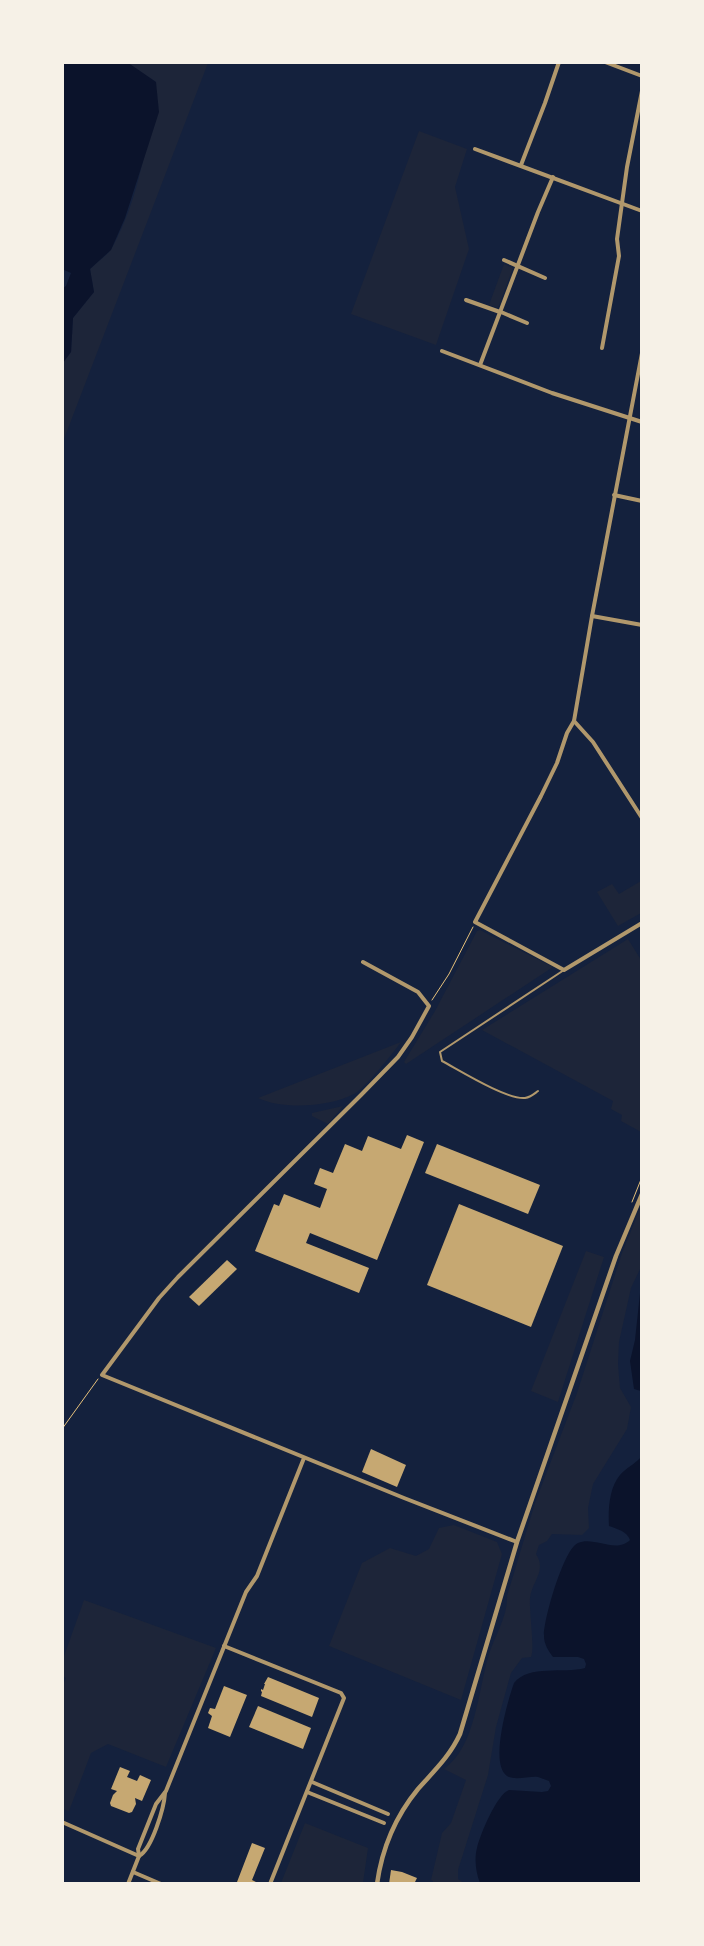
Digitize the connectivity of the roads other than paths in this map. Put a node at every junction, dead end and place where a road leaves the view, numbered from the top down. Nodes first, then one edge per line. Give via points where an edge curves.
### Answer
1 (559, 62) edge
2 (605, 62) edge
3 (642, 76) edge
4 (642, 91) edge
5 (475, 149) dead end
6 (521, 165) junction
7 (554, 177) junction
8 (623, 203) junction
9 (642, 211) edge
10 (504, 260) dead end
11 (518, 266) junction
12 (545, 278) dead end
13 (466, 300) dead end
14 (501, 312) junction
15 (527, 323) dead end
16 (602, 348) dead end
17 (442, 351) dead end
18 (642, 353) edge
19 (480, 365) junction
20 (628, 419) junction
21 (642, 422) edge
22 (614, 496) junction
23 (642, 501) edge
24 (592, 616) junction
25 (642, 625) edge
26 (574, 722) junction
27 (642, 818) edge
28 (642, 923) edge
29 (363, 962) dead end
30 (564, 970) junction
31 (538, 1091) dead end
32 (642, 1194) edge
33 (304, 1458) junction
34 (517, 1542) junction
35 (224, 1646) junction
36 (312, 1782) junction
37 (166, 1790) junction
38 (307, 1792) junction
39 (388, 1814) dead end
40 (62, 1822) edge
41 (384, 1823) dead end
42 (139, 1856) junction
43 (133, 1872) junction
44 (128, 1884) edge
45 (161, 1884) edge
46 (270, 1884) edge
47 (377, 1884) edge

1 - 6 street
2 - 3 street
4 - 8 street
5 - 6 street
6 - 7 street
7 - 8 street
7 - 11 street
8 - 9 street
8 - 16 street via 617,239 619,256
10 - 11 street
11 - 12 street
11 - 14 street
13 - 14 street
14 - 15 street
14 - 19 street
17 - 19 street
18 - 20 street
19 - 20 street
20 - 21 street
20 - 22 street
22 - 23 street
22 - 24 street
24 - 25 street
24 - 26 street
26 - 27 street via 594,742
26 - 30 street via 541,796 475,922
28 - 30 street
29 - 33 street via 418,992 429,1006 412,1037 398,1057 178,1276 102,1375
30 - 31 lane via 440,1052 442,1061 499,1091 523,1098
32 - 34 street via 616,1256
33 - 34 street
33 - 35 street via 257,1576 246,1592
34 - 47 street via 460,1734 448,1757 411,1799 393,1826 383,1851
35 - 36 street via 343,1695
35 - 37 street
36 - 38 street
36 - 39 street
37 - 42 street via 156,1804 138,1849
37 - 42 street via 154,1832 145,1853
38 - 41 street
38 - 46 street
40 - 42 street
42 - 43 street
43 - 44 street
43 - 45 street

